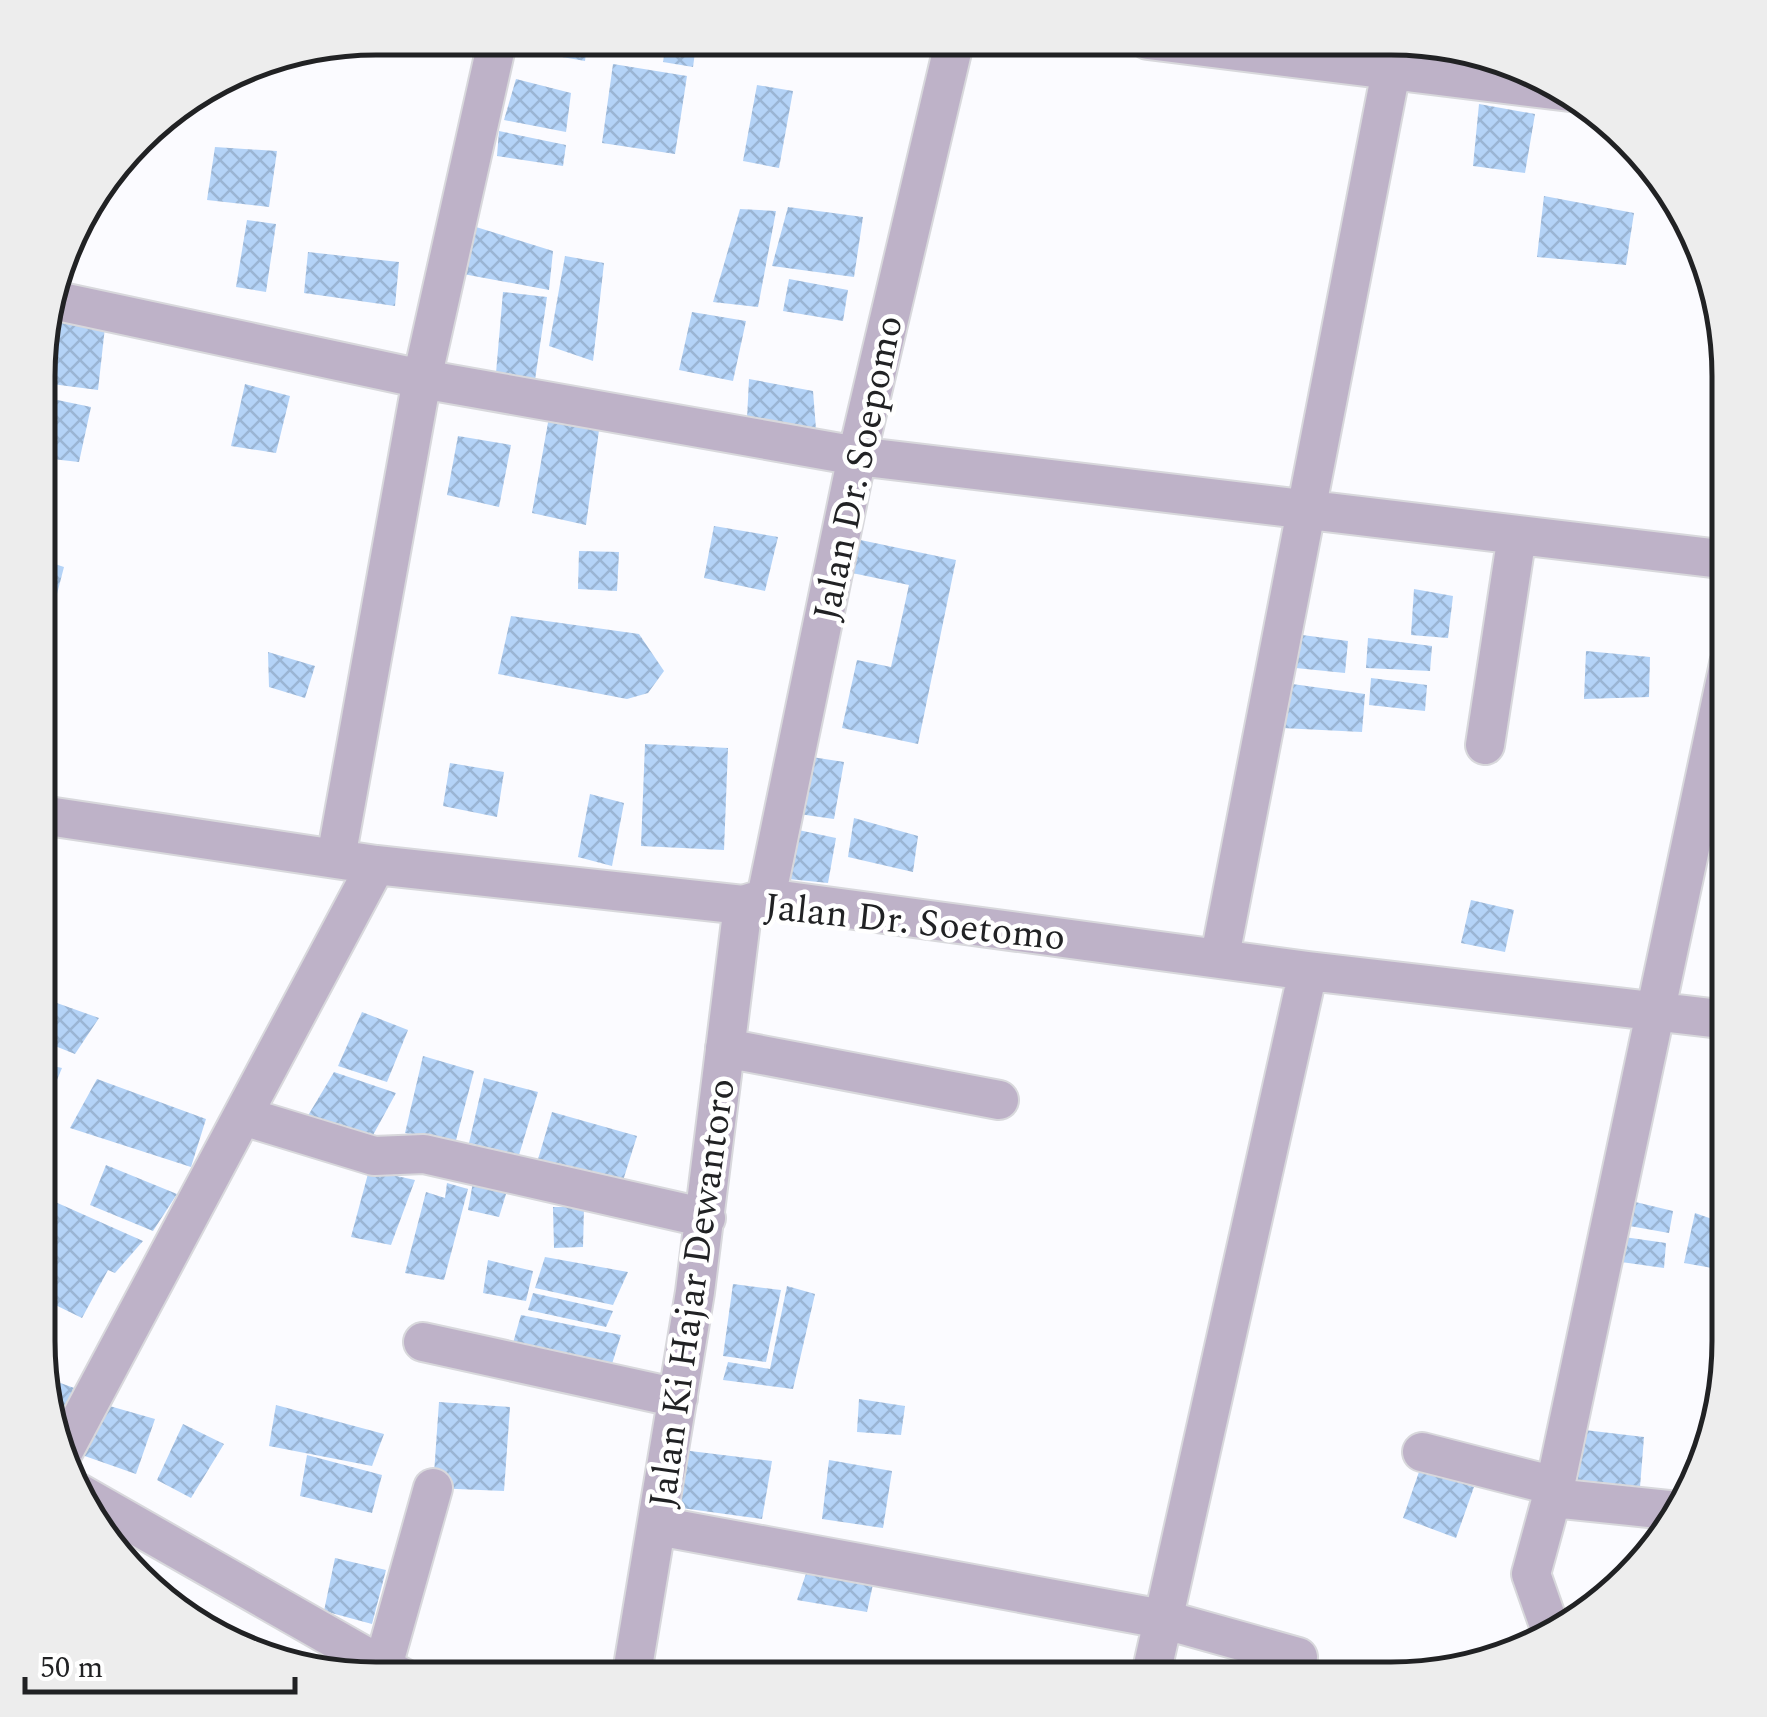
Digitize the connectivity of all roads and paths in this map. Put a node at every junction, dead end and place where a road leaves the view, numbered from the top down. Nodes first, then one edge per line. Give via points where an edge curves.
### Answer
1 (951, 55) edge
2 (1394, 55) edge
3 (494, 56) edge
4 (1402, 56) edge
5 (1512, 80) edge
6 (64, 302) edge
7 (422, 379) junction
8 (857, 456) junction
9 (1308, 511) junction
10 (1517, 536) junction
11 (1711, 558) edge
12 (1485, 744) dead end
13 (1711, 749) edge
14 (55, 818) edge
15 (336, 858) junction
16 (376, 866) junction
17 (755, 902) junction
18 (1220, 956) junction
19 (1308, 971) junction
20 (1656, 1008) junction
21 (1711, 1017) edge
22 (725, 1048) junction
23 (999, 1100) dead end
24 (242, 1116) junction
25 (706, 1218) junction
26 (423, 1342) dead end
27 (678, 1398) junction
28 (70, 1438) edge
29 (1422, 1452) dead end
30 (433, 1488) dead end
31 (1554, 1492) junction
32 (102, 1507) edge
33 (1664, 1509) edge
34 (658, 1526) junction
35 (1162, 1620) junction
36 (1547, 1621) edge
37 (1298, 1657) dead end
38 (375, 1661) edge
39 (396, 1661) edge
40 (634, 1661) edge
41 (1154, 1661) edge

1 - 8 street, Jalan Dr. Soepomo
2 - 9 street
3 - 7 street
4 - 5 street
6 - 7 street
7 - 8 street
7 - 15 street
8 - 9 street
8 - 17 street, Jalan Dr. Soepomo
9 - 10 street
9 - 18 street
10 - 11 street
10 - 12 street
13 - 20 street
14 - 15 street, Jalan Dr. Soetomo
15 - 16 street, Jalan Dr. Soetomo
16 - 17 street, Jalan Dr. Soetomo
16 - 24 street
17 - 18 street, Jalan Dr. Soetomo
17 - 22 street, Jalan Ki Hajar Dewantoro
18 - 19 street, Jalan Dr. Soetomo
19 - 20 street, Jalan Dr. Soetomo
19 - 35 street
20 - 21 street, Jalan Dr. Soetomo
20 - 31 street
22 - 23 street
22 - 25 street, Jalan Ki Hajar Dewantoro
24 - 25 street via 374,1156 424,1154
24 - 28 street
25 - 27 street, Jalan Ki Hajar Dewantoro
26 - 27 street
27 - 34 street, Jalan Ki Hajar Dewantoro
29 - 31 street
30 - 39 street
31 - 33 street
31 - 36 street via 1531,1574
32 - 38 street
34 - 35 street
34 - 40 street, Jalan Ki Hajar Dewantoro
35 - 37 street
35 - 41 street

